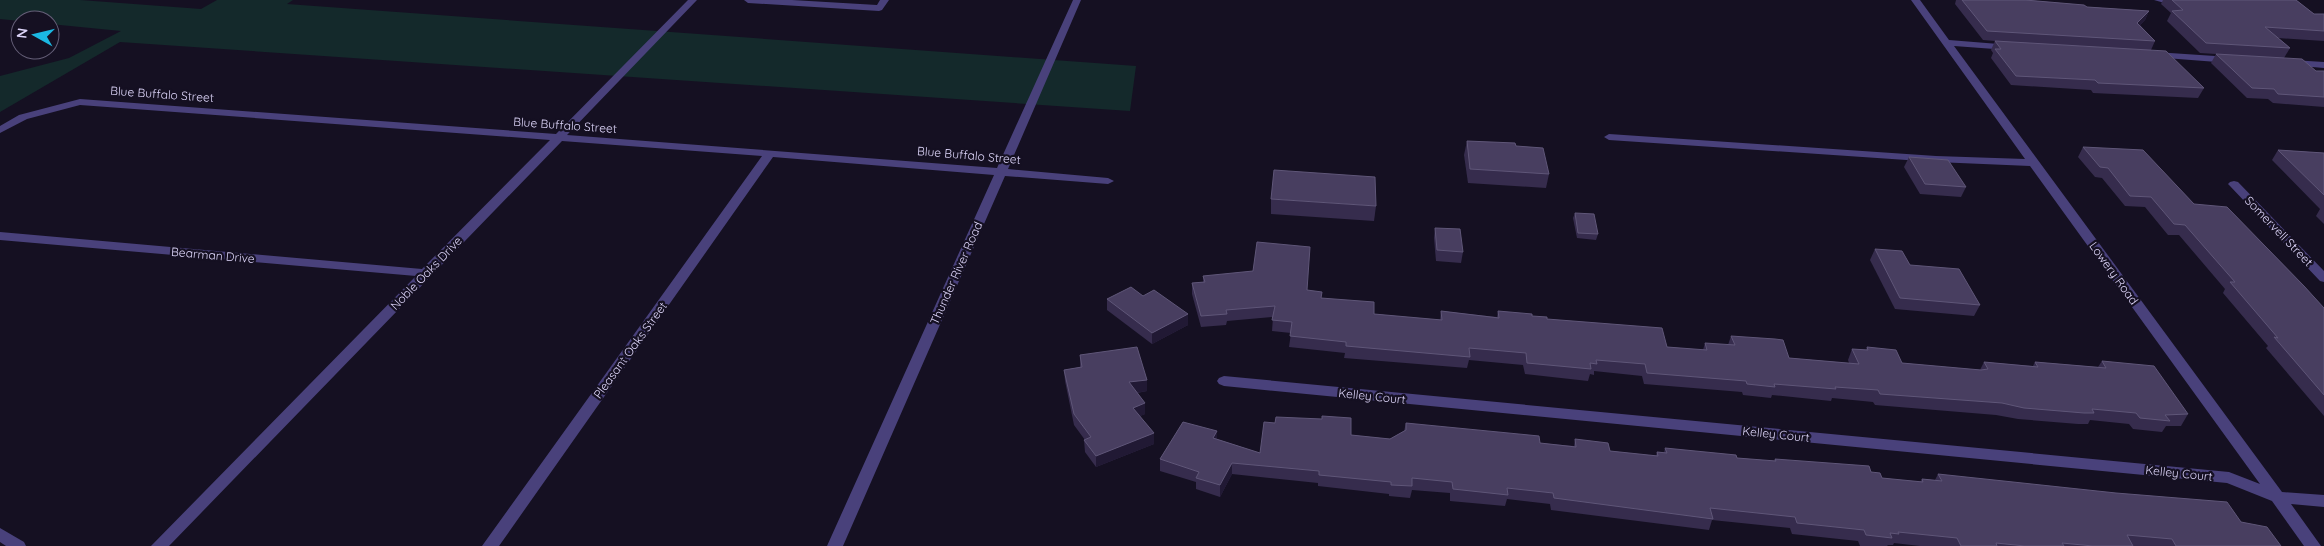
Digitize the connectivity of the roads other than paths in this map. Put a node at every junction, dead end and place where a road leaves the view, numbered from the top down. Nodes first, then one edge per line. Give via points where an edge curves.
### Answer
1 (693, 0) edge
2 (748, 0) edge
3 (885, 0) edge
4 (1078, 0) edge
5 (1915, 0) edge
6 (2158, 0) edge
7 (2168, 1) edge
8 (1945, 43) junction
9 (2015, 47) edge
10 (2145, 55) edge
11 (2244, 60) edge
12 (2284, 63) edge
13 (2324, 65) edge
14 (0, 130) edge
15 (1609, 137) dead end
16 (558, 138) junction
17 (770, 153) junction
18 (2034, 163) junction
19 (1001, 172) junction
20 (1108, 181) dead end
21 (2234, 184) dead end
22 (0, 236) edge
23 (426, 273) junction
24 (2324, 278) edge
25 (1224, 381) dead end
26 (2276, 497) junction
27 (2324, 501) edge
28 (0, 534) edge
29 (18, 546) edge
30 (158, 546) edge
31 (490, 546) edge
32 (835, 546) edge
33 (2313, 546) edge

1 - 16 street, Noble Oaks Drive
2 - 3 street via 879,8
4 - 19 street, Thunder River Road
5 - 8 street, Lowery Road
6 - 7 street
8 - 9 street
8 - 18 street, Lowery Road
10 - 11 street
12 - 13 street
14 - 16 street, Blue Buffalo Street via 23,117 80,102
15 - 18 street
16 - 17 street, Blue Buffalo Street
16 - 23 street, Noble Oaks Drive
17 - 19 street, Blue Buffalo Street
17 - 31 street, Pleasant Oaks Street
18 - 26 street, Lowery Road
19 - 20 street, Blue Buffalo Street
19 - 32 street, Thunder River Road
21 - 24 street, Somervell Street
22 - 23 street, Bearman Drive
23 - 30 street, Noble Oaks Drive
25 - 26 street, Kelley Court via 2229,478
26 - 27 street, Kelley Court
26 - 33 street, Lowery Road
28 - 29 street

